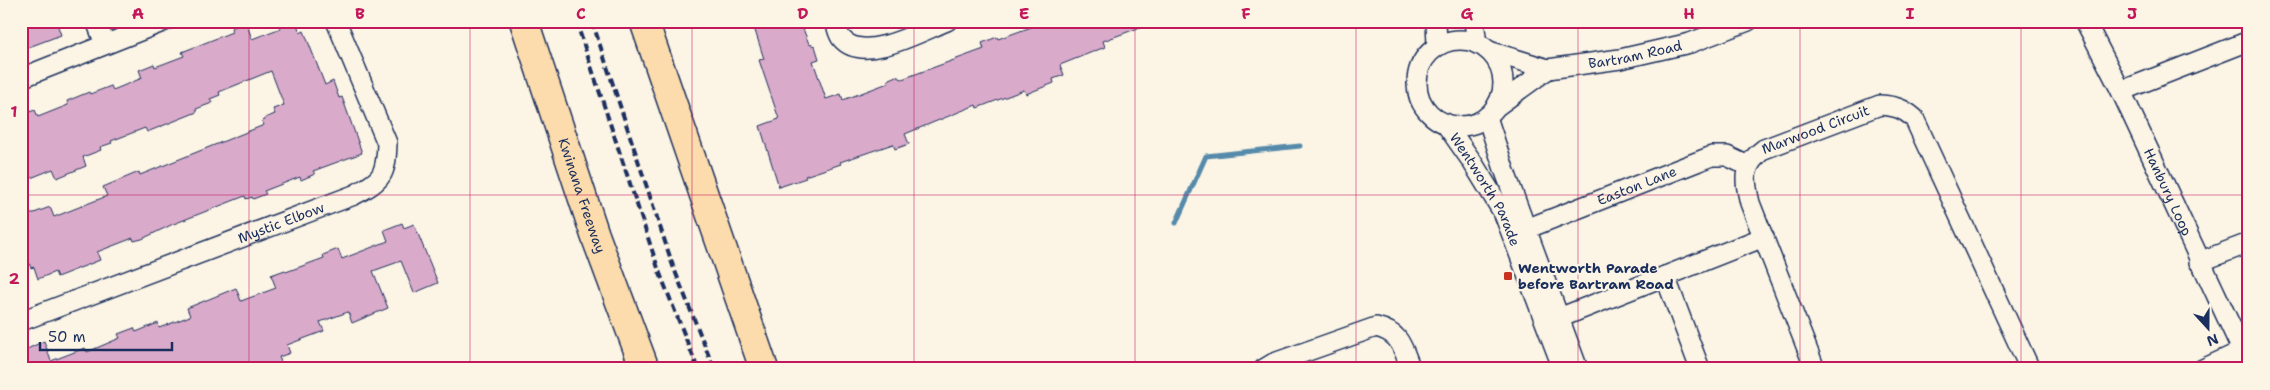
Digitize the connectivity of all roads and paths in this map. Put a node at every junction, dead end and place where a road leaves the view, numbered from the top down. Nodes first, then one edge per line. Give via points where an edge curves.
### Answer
1 (96, 21) edge
2 (164, 21) edge
3 (336, 21) edge
4 (524, 21) edge
5 (644, 21) edge
6 (835, 21) edge
7 (947, 21) edge
8 (1436, 21) edge
9 (1474, 21) edge
10 (1748, 21) edge
11 (2085, 21) edge
12 (2249, 41) edge
13 (105, 44) junction
14 (1438, 46) junction
15 (1483, 47) junction
16 (1548, 69) junction
17 (21, 78) edge
18 (2121, 91) junction
19 (1492, 111) junction
20 (1445, 123) junction
21 (1748, 166) junction
22 (1526, 229) junction
23 (1764, 237) junction
24 (2249, 243) edge
25 (2199, 262) junction
26 (1666, 276) junction
27 (1559, 318) junction
28 (21, 321) edge
29 (2246, 358) edge
30 (645, 369) edge
31 (764, 369) edge
32 (1264, 369) edge
33 (1411, 369) edge
34 (1563, 369) edge
35 (1578, 369) edge
36 (1700, 369) edge
37 (1815, 369) edge
38 (2030, 369) edge
39 (2203, 369) edge

1 - 13 street
2 - 13 street
3 - 28 street, Mystic Elbow via 387,143 387,165 376,183 354,195
4 - 30 highway, Kwinana Freeway via 595,235
5 - 31 highway
6 - 7 street via 841,38 853,48 874,49
8 - 14 street
9 - 15 street
10 - 16 street, Bartram Road via 1682,45 1620,59
11 - 18 street, Hanbury Loop
12 - 18 street
13 - 17 street
14 - 15 street via 1464,40
14 - 20 street, Wentworth Parade via 1423,62 1417,82 1418,92 1428,111
15 - 16 street, Bartram Road
15 - 19 street via 1498,63 1503,77 1502,92
16 - 19 street, Bartram Road
18 - 25 street, Hanbury Loop
19 - 20 street, Wentworth Parade via 1474,124 1459,126
19 - 22 street, Wentworth Parade
20 - 34 street, Wentworth Parade via 1504,214
21 - 22 street, Easton Lane via 1727,156 1712,156
21 - 23 street, Marwood Circuit via 1746,184 1750,203
21 - 38 street, Marwood Circuit via 1764,149 1861,111 1880,105 1905,110 1922,130
22 - 27 street, Wentworth Parade
23 - 26 street
23 - 37 street, Marwood Circuit
24 - 25 street
25 - 29 street, Hanbury Loop
26 - 27 street
26 - 36 street
27 - 35 street, Wentworth Parade
29 - 39 street
32 - 33 street via 1376,327 1389,330 1400,340

